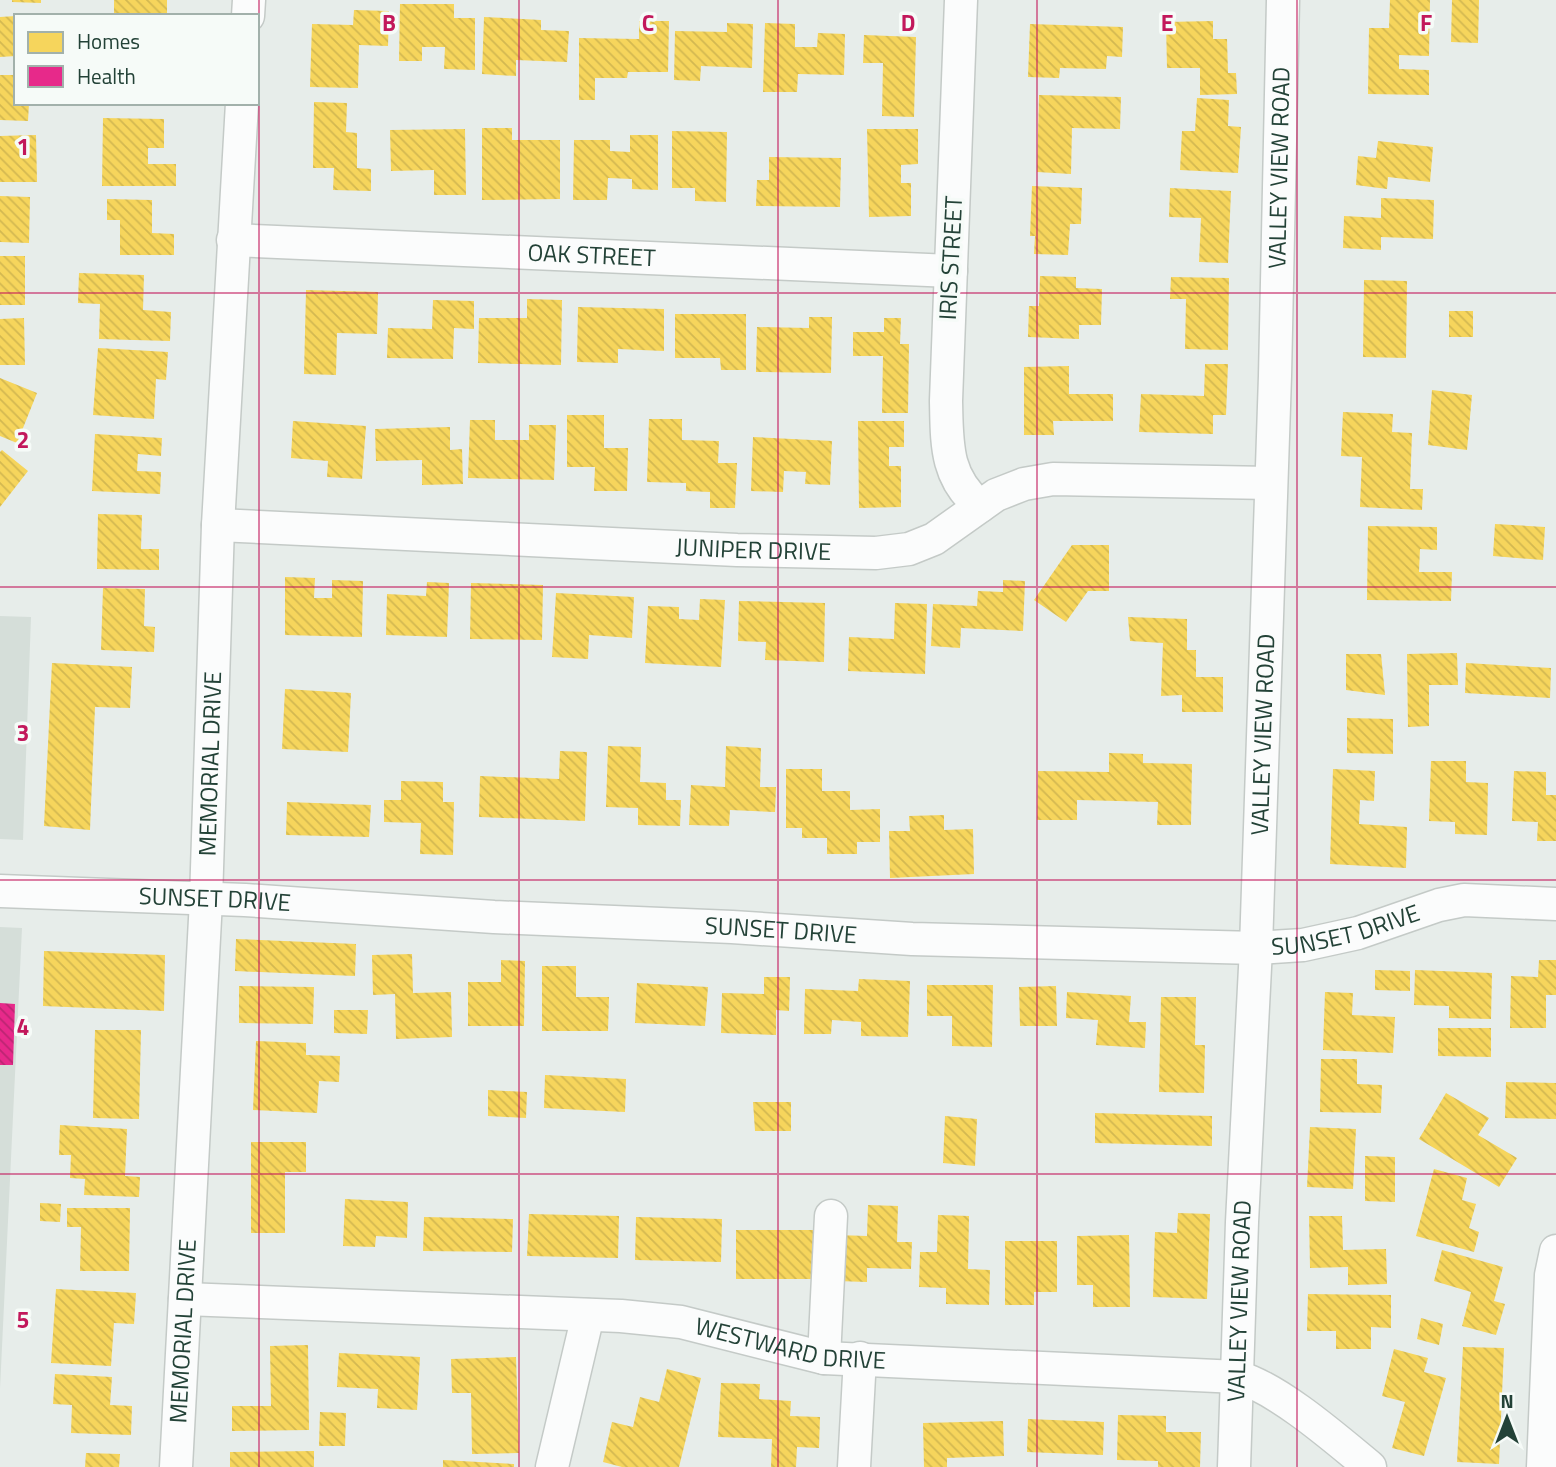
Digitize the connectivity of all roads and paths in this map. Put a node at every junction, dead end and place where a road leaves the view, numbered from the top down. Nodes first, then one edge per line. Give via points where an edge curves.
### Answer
1 (961, 0) edge
2 (1283, 0) edge
3 (242, 105) edge
4 (233, 240) junction
5 (951, 271) junction
6 (1270, 483) junction
7 (979, 506) junction
8 (218, 525) junction
9 (0, 891) edge
10 (206, 900) junction
11 (1556, 904) edge
12 (1256, 948) junction
13 (831, 1216) dead end
14 (1556, 1251) edge
15 (185, 1299) junction
16 (588, 1315) junction
17 (824, 1358) junction
18 (860, 1358) junction
19 (1238, 1377) junction
20 (176, 1467) edge
21 (552, 1467) edge
22 (854, 1467) edge
23 (1234, 1467) edge
24 (1370, 1467) edge
25 (1543, 1467) edge

1 - 5 street, IRIS STREET
2 - 6 street, VALLEY VIEW ROAD
3 - 4 street, MEMORIAL DRIVE
4 - 5 street, OAK STREET
4 - 8 street, MEMORIAL DRIVE
5 - 7 street, IRIS STREET via 947,446 960,486
6 - 7 street, JUNIPER DRIVE via 1053,479 1024,484
6 - 12 street, VALLEY VIEW ROAD
7 - 8 street, JUNIPER DRIVE via 934,539 909,549 876,553
8 - 10 street, MEMORIAL DRIVE
9 - 10 street, SUNSET DRIVE
10 - 12 street, SUNSET DRIVE via 912,939
10 - 15 street, MEMORIAL DRIVE
11 - 12 street, SUNSET DRIVE via 1464,900 1358,933 1303,945
12 - 19 street, VALLEY VIEW ROAD
13 - 17 street
14 - 25 street via 1551,1275
15 - 16 street, WESTWARD DRIVE
15 - 20 street, MEMORIAL DRIVE
16 - 17 street, WESTWARD DRIVE via 681,1322
16 - 21 street
17 - 18 street, WESTWARD DRIVE
18 - 19 street, WESTWARD DRIVE
18 - 22 street
19 - 23 street, VALLEY VIEW ROAD
19 - 24 street, WESTWARD DRIVE via 1265,1388

